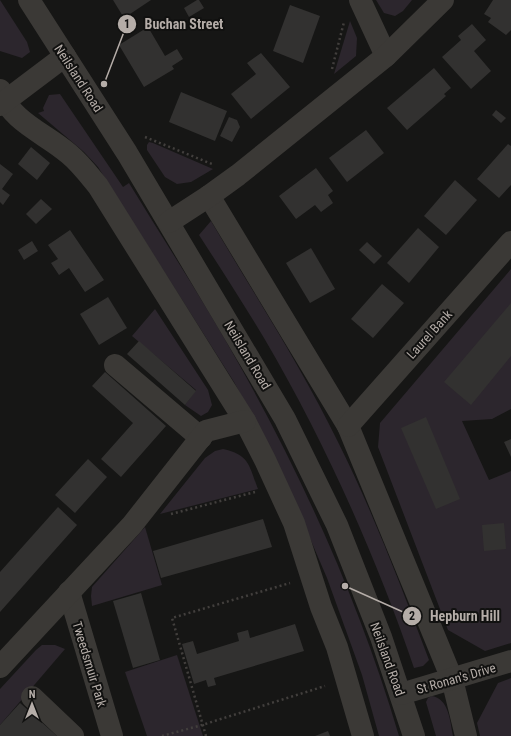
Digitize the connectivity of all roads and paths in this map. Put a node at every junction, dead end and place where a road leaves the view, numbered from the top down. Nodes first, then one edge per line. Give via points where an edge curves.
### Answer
1 (28, 0) edge
2 (443, 0) edge
3 (353, 8) edge
4 (65, 56) junction
5 (386, 56) junction
6 (1, 99) edge
7 (323, 106) junction
8 (143, 137) dead end
9 (238, 175) junction
10 (209, 196) junction
11 (169, 222) junction
12 (511, 242) edge
13 (115, 365) dead end
14 (245, 421) junction
15 (348, 426) junction
16 (200, 438) junction
17 (277, 486) junction
18 (170, 515) dead end
19 (311, 576) junction
20 (69, 592) junction
21 (511, 662) edge
22 (0, 667) edge
23 (347, 679) junction
24 (452, 679) junction
25 (401, 694) junction
26 (32, 697) dead end
27 (202, 725) junction
28 (107, 735) edge
29 (73, 736) edge
30 (162, 736) edge
31 (206, 736) edge
32 (363, 736) edge
33 (414, 736) edge
34 (466, 736) edge

1 - 4 street, Neilsland Road
2 - 5 street
3 - 5 street
3 - 7 path
4 - 6 street
4 - 11 street, Neilsland Road
5 - 7 street
6 - 14 street via 28,126 69,154 98,186
7 - 9 street
8 - 9 path
9 - 10 street
10 - 11 street
10 - 15 street
11 - 25 street, Neilsland Road via 289,426 337,525
12 - 15 street, Laurel Bank
13 - 16 street
14 - 16 street via 206,431
14 - 17 street
15 - 24 street
16 - 20 street via 132,525
17 - 18 path
17 - 19 street via 294,523
19 - 23 street
19 - 27 path via 172,618
20 - 22 street
20 - 28 street, Tweedsmuir Park
21 - 24 street, St Ronan's Drive
23 - 27 path
23 - 32 street
24 - 25 street, St Ronan's Drive
24 - 34 street
25 - 33 street, Neilsland Road
26 - 29 street
27 - 30 path
27 - 31 path

